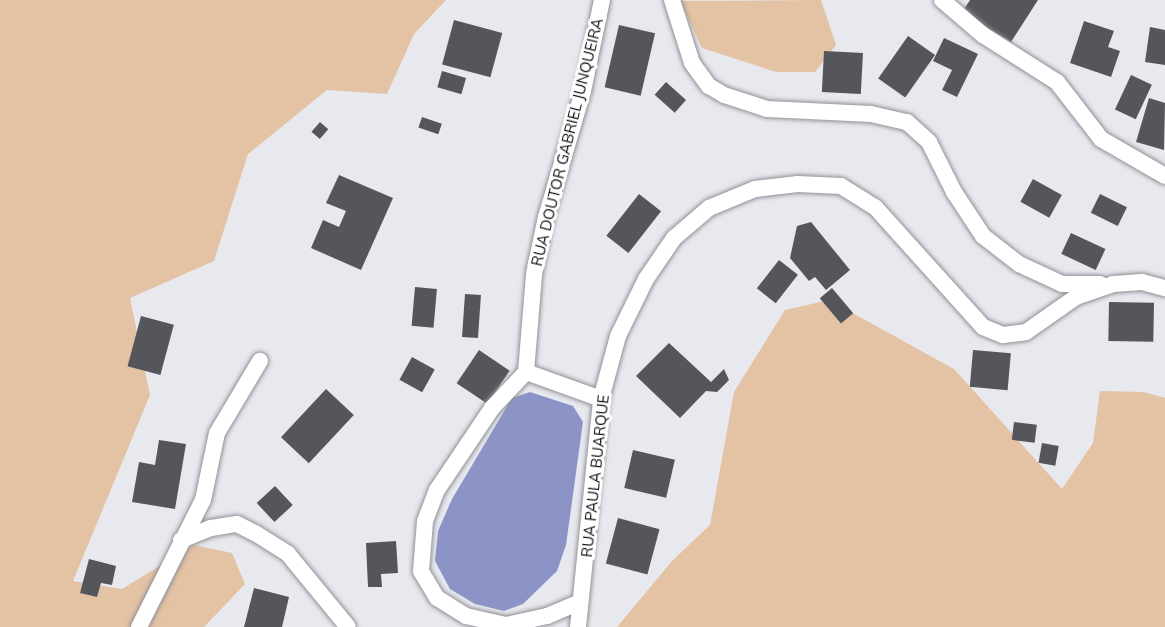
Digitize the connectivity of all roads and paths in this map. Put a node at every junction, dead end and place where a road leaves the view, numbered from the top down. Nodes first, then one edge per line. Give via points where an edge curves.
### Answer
1 (602, 0) edge
2 (672, 0) edge
3 (942, 0) edge
4 (1165, 176) edge
5 (1113, 284) junction
6 (1165, 288) edge
7 (260, 361) dead end
8 (526, 372) junction
9 (600, 399) junction
10 (181, 540) junction
11 (580, 602) junction
12 (139, 627) edge
13 (348, 627) edge
14 (578, 627) edge

1 - 8 street, RUA DOUTOR GABRIEL JUNQUEIRA via 583,92 546,217 534,274
2 - 5 street via 692,63 709,86 767,109 871,114 907,122 929,142 954,192 983,236 1019,264 1062,284
3 - 4 street via 983,35 1057,82 1101,139
5 - 6 street, RUA PAULA BUARQUE via 1142,282
5 - 9 street, RUA PAULA BUARQUE via 1076,297 1026,332 1003,335 983,327 875,207 841,186 798,184 755,189 709,208 674,238 646,279 618,336
7 - 10 street via 217,433 210,451 203,500
8 - 9 street
8 - 11 street via 492,408 437,490 425,521 421,571 437,598 466,616 506,625 547,616
9 - 11 street, RUA PAULA BUARQUE
10 - 12 street
10 - 13 street via 211,528 237,524 255,533 288,554
11 - 14 street, RUA PAULA BUARQUE

